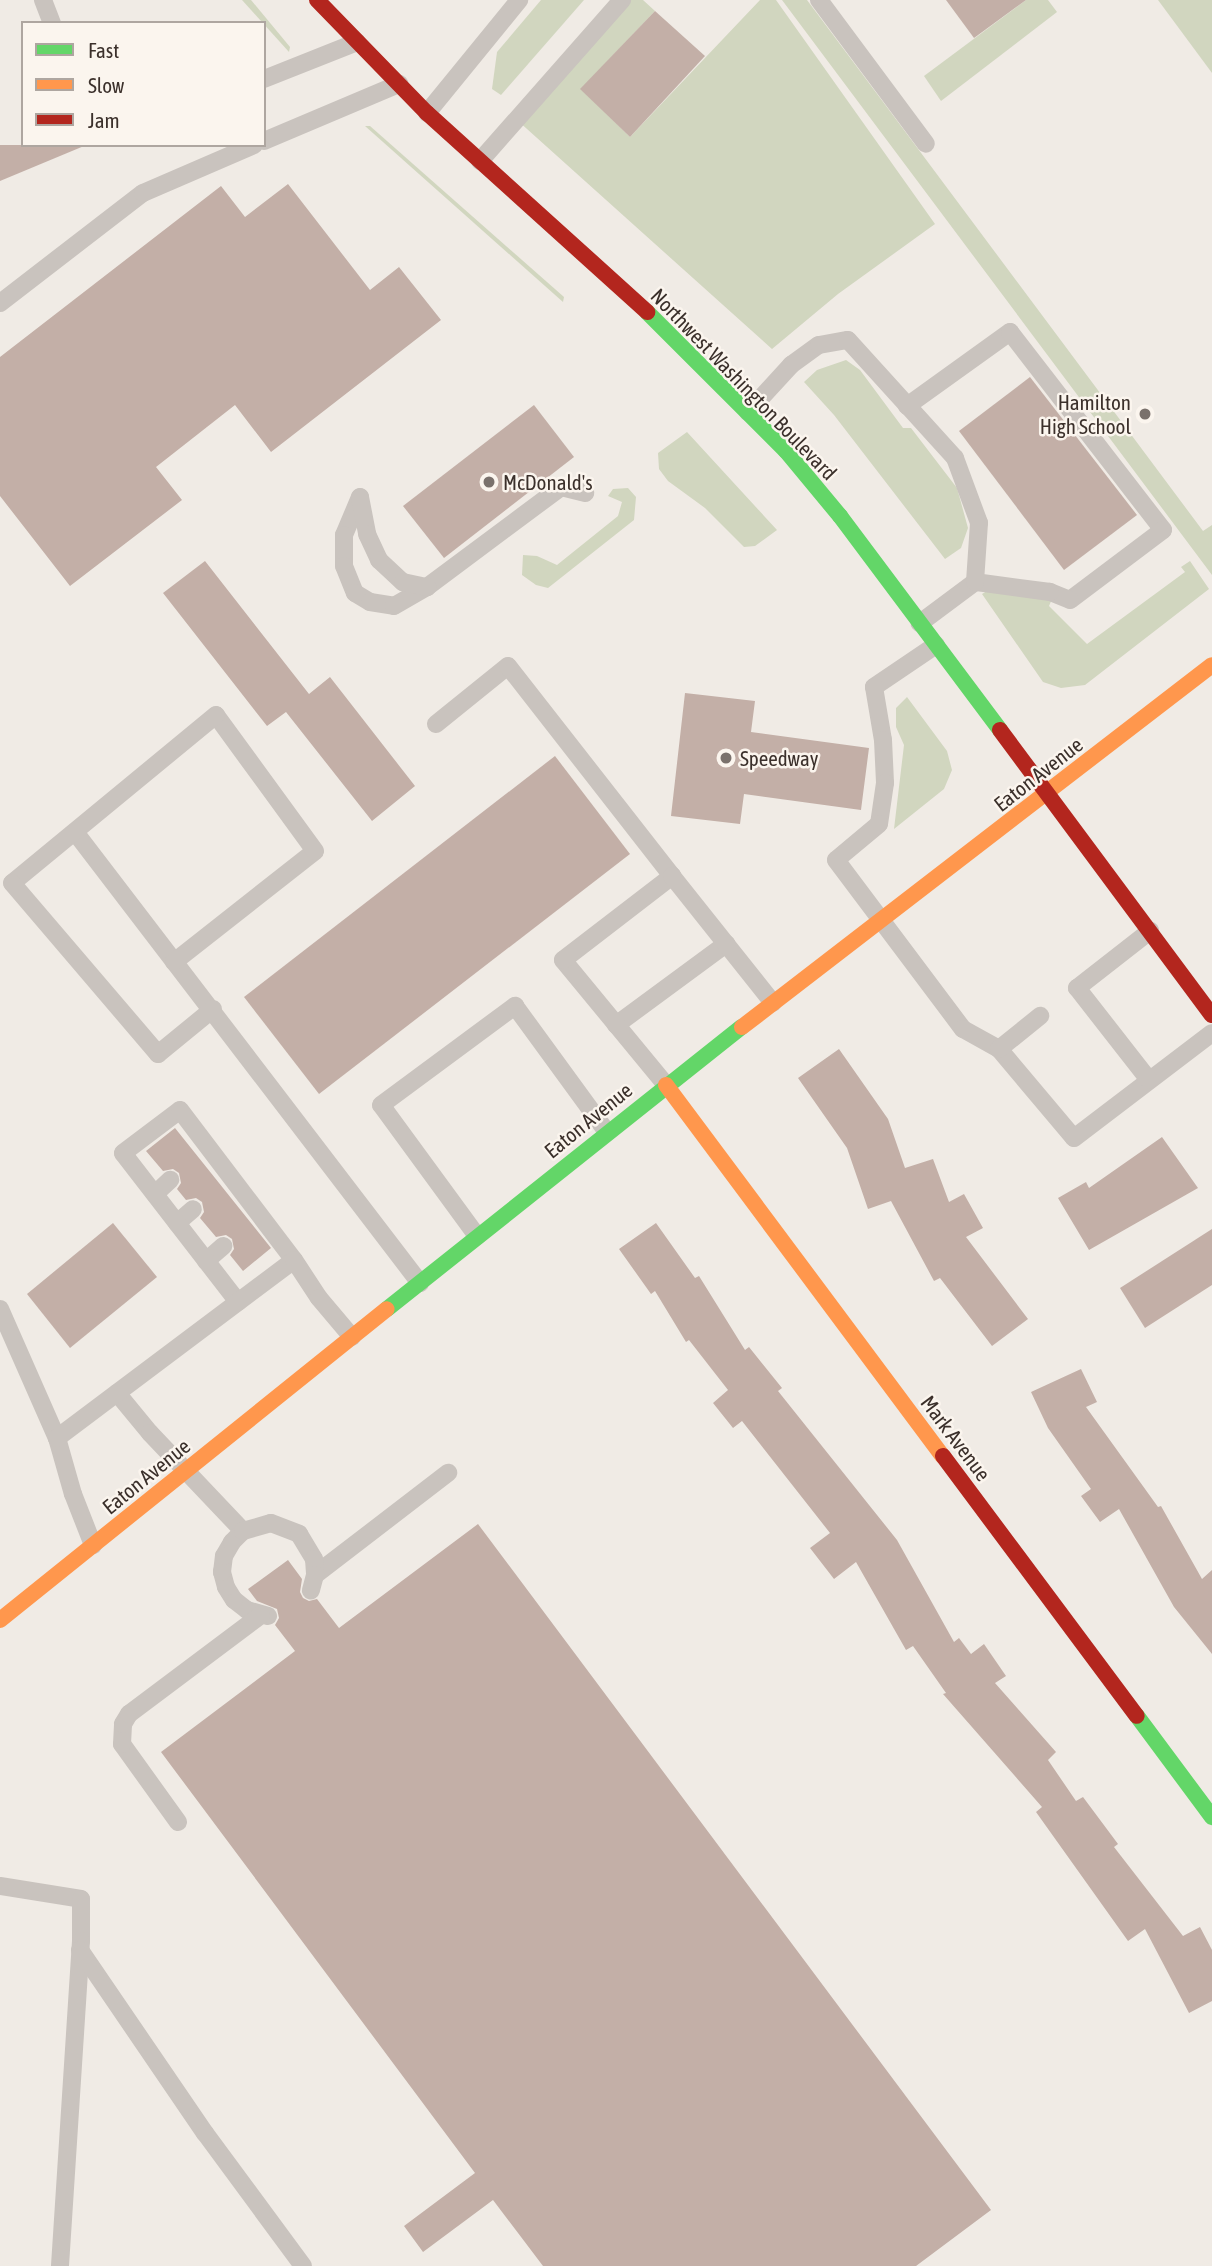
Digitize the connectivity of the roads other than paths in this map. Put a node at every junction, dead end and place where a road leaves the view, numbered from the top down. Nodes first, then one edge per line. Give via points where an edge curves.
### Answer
1 (43, 0) edge
2 (317, 0) edge
3 (519, 0) edge
4 (622, 0) edge
5 (819, 0) edge
6 (51, 21) edge
7 (357, 42) junction
8 (266, 78) edge
9 (399, 84) junction
10 (427, 113) junction
11 (266, 140) edge
12 (926, 144) dead end
13 (249, 147) edge
14 (480, 161) junction
15 (0, 303) edge
16 (910, 408) junction
17 (748, 412) junction
18 (585, 493) dead end
19 (975, 582) junction
20 (427, 587) junction
21 (920, 623) junction
22 (936, 645) junction
23 (1212, 666) edge
24 (436, 724) dead end
25 (1048, 794) junction
26 (75, 832) junction
27 (672, 876) junction
28 (883, 919) junction
29 (1150, 931) junction
30 (726, 944) junction
31 (174, 962) junction
32 (773, 1003) junction
33 (213, 1009) junction
34 (1212, 1015) edge
35 (1041, 1016) dead end
36 (616, 1025) junction
37 (1212, 1033) edge
38 (999, 1049) junction
39 (1149, 1080) junction
40 (666, 1085) junction
41 (607, 1132) junction
42 (170, 1180) dead end
43 (155, 1194) junction
44 (193, 1209) dead end
45 (177, 1223) junction
46 (477, 1236) junction
47 (223, 1246) dead end
48 (294, 1260) junction
49 (206, 1261) junction
50 (420, 1283) junction
51 (238, 1302) junction
52 (0, 1308) edge
53 (352, 1337) junction
54 (117, 1393) junction
55 (57, 1438) junction
56 (186, 1471) junction
57 (448, 1473) dead end
58 (243, 1531) junction
59 (93, 1545) junction
60 (0, 1620) edge
61 (1212, 1817) edge
62 (178, 1822) dead end
63 (0, 1886) edge
64 (80, 1950) junction
65 (60, 2266) edge
66 (303, 2266) edge

1 - 6 lane
2 - 7 main road, Northwest Washington Boulevard
3 - 10 lane
4 - 14 lane
5 - 12 lane
7 - 8 lane
7 - 9 main road, Northwest Washington Boulevard
9 - 10 main road, Northwest Washington Boulevard
9 - 11 lane
10 - 14 main road, Northwest Washington Boulevard
13 - 15 lane via 143,193
14 - 17 main road, Northwest Washington Boulevard via 645,310
16 - 17 lane via 848,340 818,345
16 - 19 lane via 955,458 975,510 979,523
16 - 19 lane via 1010,332 1163,530 1070,600 1050,592
17 - 21 main road, Northwest Washington Boulevard via 840,516
18 - 20 lane via 561,487
19 - 21 lane
20 - 20 lane via 394,606 370,602 355,593 344,566 344,535 360,497 367,534 379,560 402,582
21 - 22 main road, Northwest Washington Boulevard
22 - 25 main road, Northwest Washington Boulevard
22 - 28 lane via 874,687 884,751 879,824 836,860
23 - 25 main road, Eaton Avenue
24 - 27 lane via 508,666
25 - 28 main road, Eaton Avenue
25 - 29 main road, Northwest Washington Boulevard
26 - 31 lane
26 - 31 lane via 216,715 315,851
26 - 33 lane via 12,883 158,1054
27 - 30 lane
27 - 36 lane via 563,960
28 - 32 main road, Eaton Avenue
28 - 38 lane via 962,1029
29 - 34 main road, Northwest Washington Boulevard
29 - 39 lane via 1071,992
30 - 32 lane
30 - 36 lane
31 - 33 lane
32 - 40 main road, Eaton Avenue
33 - 50 lane
35 - 38 lane
36 - 40 lane
37 - 39 lane
38 - 39 lane via 1074,1138
40 - 41 main road, Eaton Avenue
40 - 61 main road, Mark Avenue
41 - 46 main road, Eaton Avenue
41 - 46 lane via 515,1006 381,1105
42 - 43 lane
43 - 45 lane
43 - 48 lane via 123,1153 180,1110 204,1154
44 - 45 lane
45 - 49 lane
46 - 50 main road, Eaton Avenue
47 - 49 lane
48 - 51 lane
48 - 53 lane
49 - 51 lane
50 - 53 main road, Eaton Avenue
51 - 54 lane
52 - 55 lane
53 - 56 main road, Eaton Avenue
54 - 55 lane
54 - 56 lane
55 - 59 lane
56 - 58 lane
56 - 59 main road, Eaton Avenue
57 - 58 lane via 313,1583 314,1559 299,1534 271,1523
58 - 62 lane via 228,1549 222,1572 234,1600 265,1616 129,1714 123,1724 122,1744
59 - 60 main road, Eaton Avenue
63 - 64 lane via 81,1899
64 - 65 lane
64 - 66 lane

